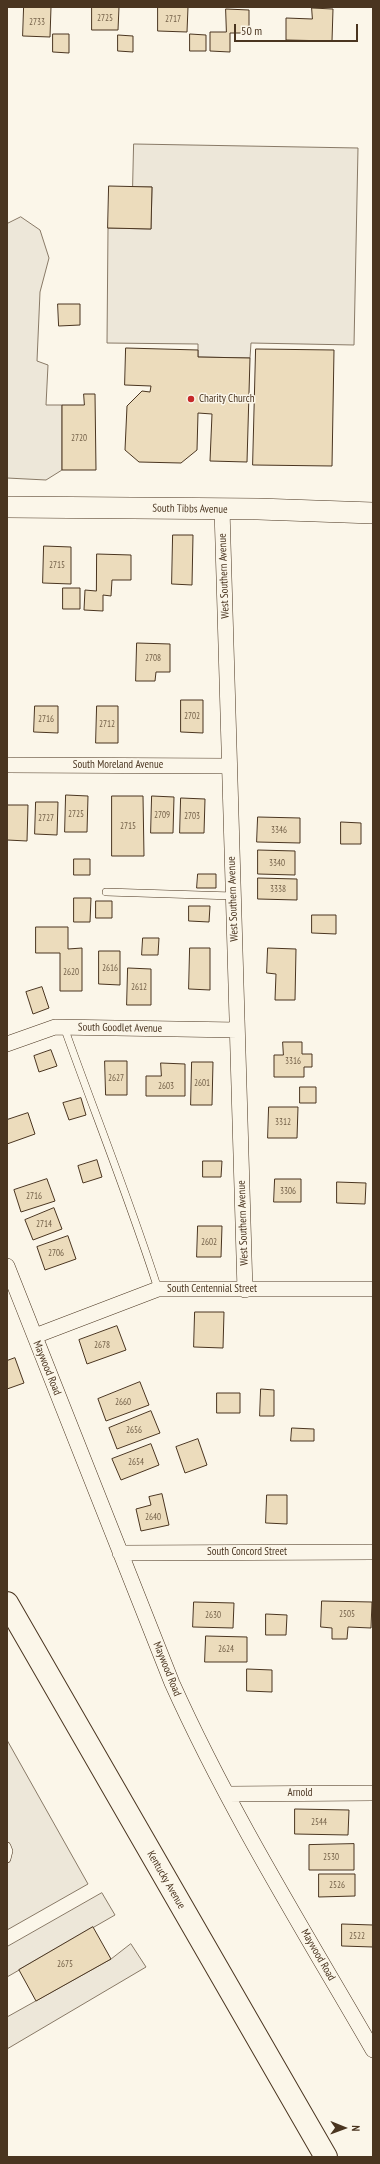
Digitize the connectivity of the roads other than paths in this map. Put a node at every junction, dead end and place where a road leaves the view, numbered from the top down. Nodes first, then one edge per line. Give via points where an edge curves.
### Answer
1 (7, 507) edge
2 (222, 509) junction
3 (373, 513) edge
4 (7, 765) edge
5 (229, 766) junction
6 (106, 892) dead end
7 (233, 896) junction
8 (64, 1027) junction
9 (237, 1030) junction
10 (7, 1044) edge
11 (7, 1266) edge
12 (158, 1289) junction
13 (373, 1289) edge
14 (245, 1290) junction
15 (35, 1336) junction
16 (373, 1552) edge
17 (120, 1553) junction
18 (7, 1603) edge
19 (373, 1793) edge
20 (227, 1794) junction
21 (7, 1846) edge
22 (7, 1859) edge
23 (373, 2050) edge
24 (326, 2157) edge

1 - 2 main road, South Tibbs Avenue
2 - 3 main road, South Tibbs Avenue
2 - 5 street, West Southern Avenue
4 - 5 street, South Moreland Avenue
5 - 7 street, West Southern Avenue
6 - 7 lane
7 - 9 street, West Southern Avenue
8 - 9 street, South Goodlet Avenue
8 - 10 street, South Goodlet Avenue via 55,1027
8 - 12 lane via 142,1238
9 - 14 street, West Southern Avenue
11 - 15 street, Maywood Road
12 - 14 street, South Centennial Street
12 - 15 street, South Centennial Street
13 - 14 street, South Centennial Street
15 - 17 street, Maywood Road
16 - 17 street, South Concord Street
17 - 20 street, Maywood Road via 172,1683
18 - 24 main road, Kentucky Avenue
19 - 20 street, Arnold
20 - 23 street, Maywood Road
21 - 22 lane

